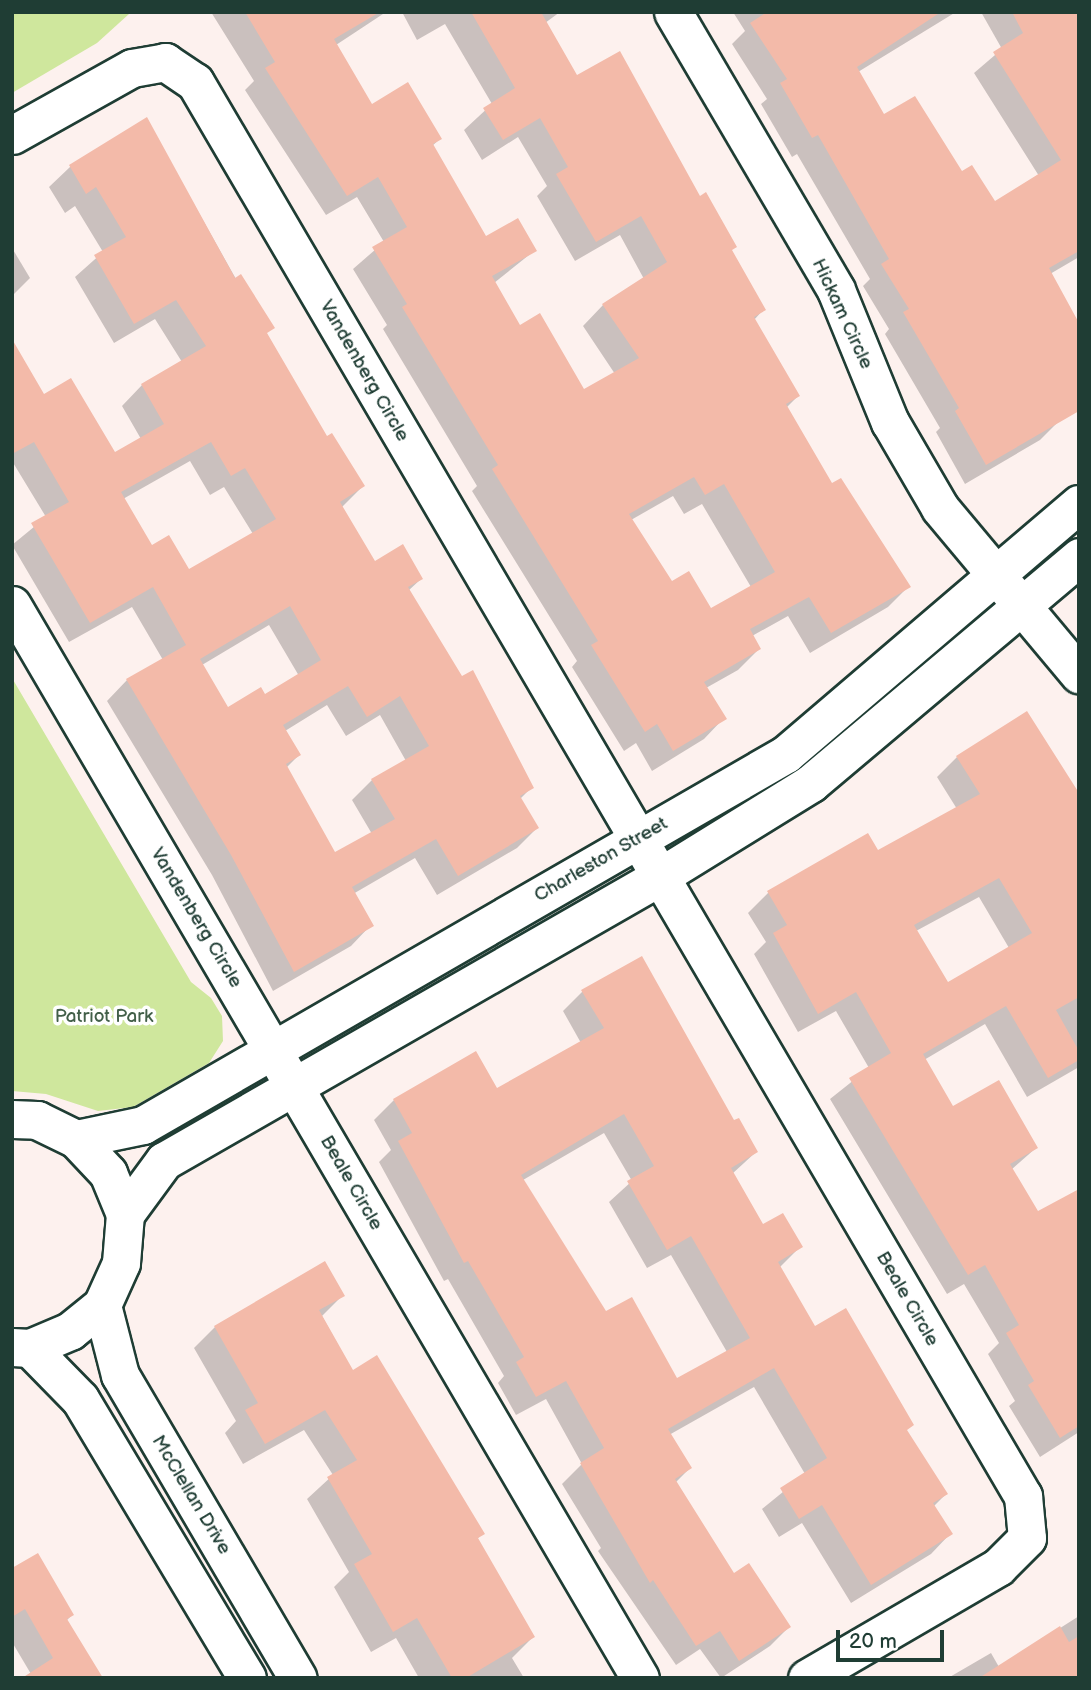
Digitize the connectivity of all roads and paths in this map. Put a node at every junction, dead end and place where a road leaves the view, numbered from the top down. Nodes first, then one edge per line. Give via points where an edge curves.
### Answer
1 (673, 12) edge
2 (12, 135) edge
3 (1079, 504) edge
4 (1079, 557) edge
5 (997, 574) junction
6 (1024, 604) junction
7 (12, 605) edge
8 (1079, 674) edge
9 (637, 839) junction
10 (659, 877) junction
11 (274, 1051) junction
12 (295, 1088) junction
13 (12, 1119) edge
14 (76, 1139) junction
15 (125, 1214) junction
16 (102, 1305) junction
17 (21, 1347) edge
18 (247, 1678) edge
19 (298, 1678) edge
20 (640, 1678) edge
21 (807, 1678) edge

1 - 5 street, Hickam Circle via 835,290 890,422 940,508
2 - 9 street, Vandenberg Circle via 132,68 165,62 195,82
3 - 5 street, Charleston Street
4 - 6 street
5 - 6 street, Hickam Circle
5 - 9 street, Charleston Street via 786,754
6 - 8 street, Hickam Circle
6 - 10 street via 811,783
7 - 11 street, Vandenberg Circle
9 - 10 street, Beale Circle
9 - 11 street, Charleston Street
10 - 12 street
10 - 21 street, Beale Circle via 1023,1496 1027,1538 998,1567
11 - 12 street, Beale Circle
11 - 14 street, Charleston Street via 143,1125
12 - 15 street via 164,1161
12 - 20 street, Beale Circle
13 - 14 street via 37,1120
14 - 15 street via 108,1173
15 - 16 street via 121,1263
16 - 17 street via 71,1331
16 - 19 street, McClellan Drive via 120,1375
17 - 18 street via 80,1399

